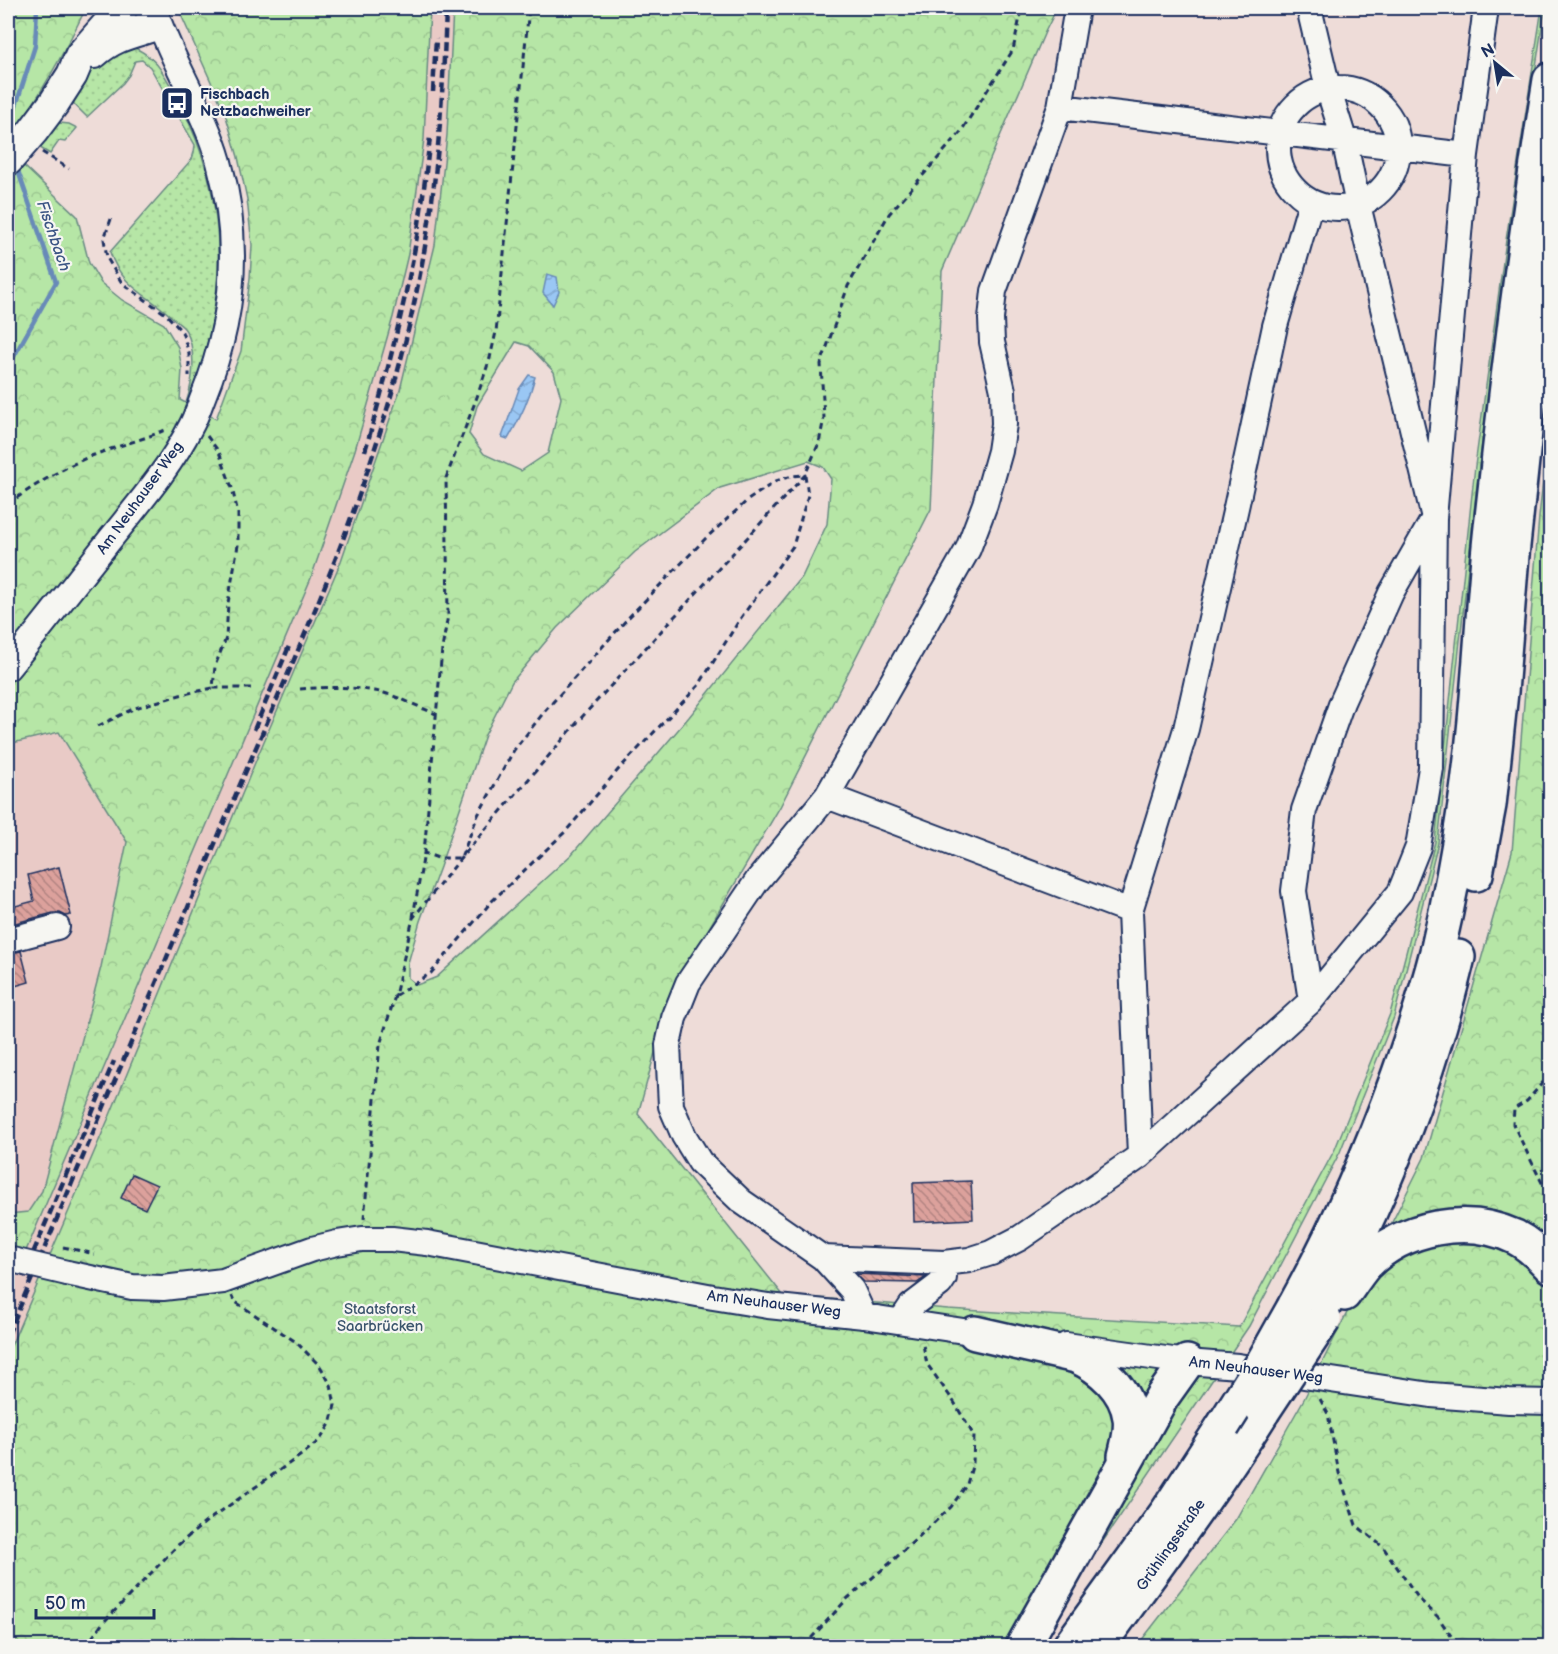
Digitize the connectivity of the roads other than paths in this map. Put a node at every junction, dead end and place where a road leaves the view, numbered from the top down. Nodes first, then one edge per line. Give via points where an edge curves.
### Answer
1 (1077, 8) edge
2 (1309, 8) edge
3 (1486, 8) edge
4 (141, 13) edge
5 (1551, 80) edge
6 (1328, 88) junction
7 (1060, 107) junction
8 (1279, 133) junction
9 (1344, 139) junction
10 (1399, 148) junction
11 (21, 150) edge
12 (1466, 155) junction
13 (1311, 202) junction
14 (1358, 205) junction
15 (1551, 240) edge
16 (1434, 518) junction
17 (8, 668) edge
18 (827, 796) junction
19 (1130, 910) junction
20 (57, 927) dead end
21 (8, 940) edge
22 (1311, 1001) junction
23 (1140, 1156) junction
24 (823, 1258) junction
25 (8, 1259) edge
26 (944, 1263) junction
27 (1551, 1266) edge
28 (1312, 1314) junction
29 (864, 1316) junction
30 (909, 1322) junction
31 (975, 1333) junction
32 (1187, 1362) junction
33 (1551, 1402) edge
34 (1233, 1434) junction
35 (1118, 1474) junction
36 (1023, 1647) edge
37 (1070, 1647) edge
38 (1098, 1647) edge

1 - 7 street
2 - 6 street
3 - 12 street
4 - 11 main road via 80,56 72,75
4 - 17 street, Am Neuhauser Weg via 176,63 219,161 232,247 226,326 213,374 191,426 163,471
5 - 28 highway via 1502,429 1468,780 1451,886 1412,1035 1379,1129 1316,1268
6 - 8 street via 1298,102
6 - 9 street
6 - 10 street via 1355,89 1379,102 1394,123
7 - 8 street
7 - 18 street via 994,291 992,342 1003,391 1004,424 985,504 968,549
8 - 9 street
8 - 13 street via 1278,154 1283,173 1293,189
9 - 10 street
9 - 14 street
10 - 12 street
10 - 14 street via 1389,182 1370,200
12 - 16 street
13 - 14 street via 1330,208
13 - 19 street via 1275,326 1186,729
14 - 16 street
15 - 28 highway via 1525,432 1489,805 1462,942 1435,1041 1401,1137 1339,1278
16 - 22 street via 1391,593 1342,702 1304,810 1294,891
16 - 22 street via 1431,768 1418,848 1400,892
18 - 19 street
18 - 24 street via 757,881 688,983 668,1046 671,1106 700,1162 741,1201
19 - 23 street
20 - 21 street
22 - 23 street
23 - 26 street via 1020,1238 991,1253
24 - 26 street
24 - 29 street via 852,1290
25 - 29 street, Am Neuhauser Weg, bridge via 132,1287 163,1288 224,1281 312,1249 362,1239 392,1239 768,1306
26 - 30 street via 944,1278 910,1306
27 - 28 highway via 1515,1237 1486,1228 1430,1229 1392,1244
28 - 34 highway, bridge via 1263,1411
28 - 34 highway, bridge via 1262,1364
29 - 30 street, Am Neuhauser Weg
30 - 31 street, Am Neuhauser Weg
31 - 32 street, Am Neuhauser Weg
31 - 35 highway via 1076,1356 1101,1369 1125,1399 1130,1417 1125,1456
32 - 33 street, Am Neuhauser Weg via 1431,1395
32 - 35 highway
34 - 37 highway via 1167,1512
34 - 38 highway, Grühlingsstraße via 1185,1526
35 - 36 highway

